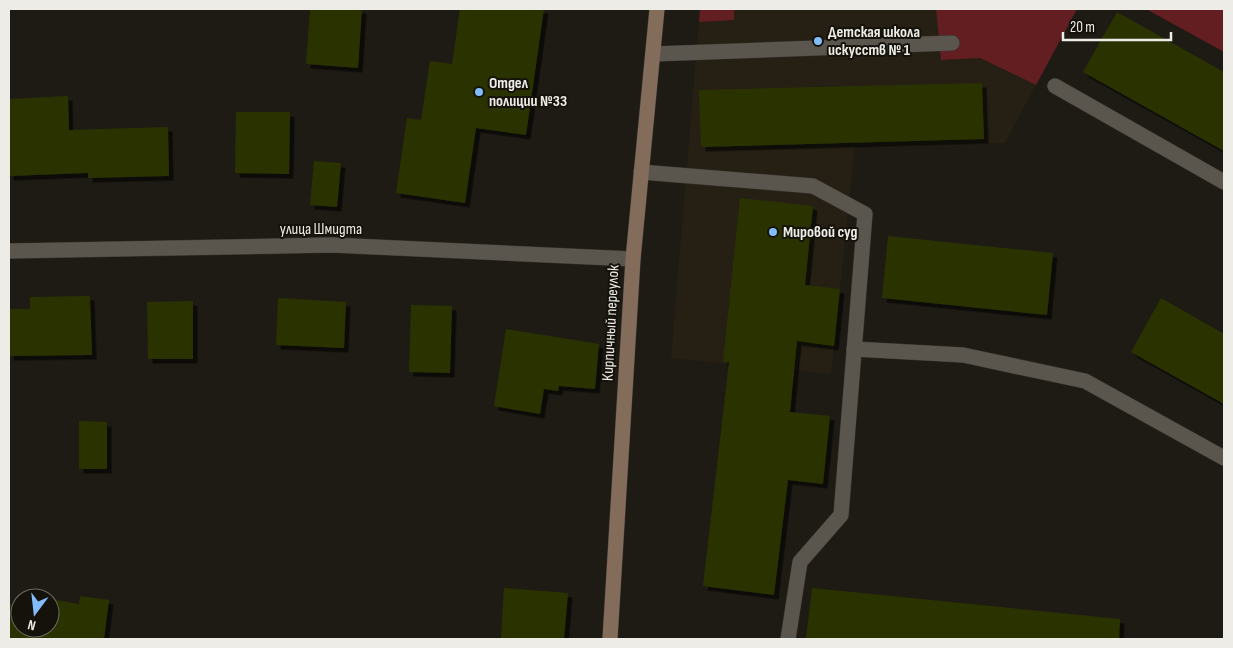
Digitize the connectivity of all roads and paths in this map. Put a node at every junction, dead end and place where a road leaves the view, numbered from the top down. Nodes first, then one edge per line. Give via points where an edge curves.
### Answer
1 (657, 9) edge
2 (952, 43) dead end
3 (652, 54) junction
4 (1055, 86) dead end
5 (641, 172) junction
6 (1224, 182) edge
7 (9, 251) edge
8 (632, 259) junction
9 (854, 348) junction
10 (1224, 458) edge
11 (610, 639) edge
12 (788, 639) edge

1 - 3 main road, Кирпичный переулок
2 - 3 street
3 - 5 main road, Кирпичный переулок
4 - 6 street
5 - 8 main road, Кирпичный переулок
5 - 9 street via 813,186 864,214
7 - 8 street, улица Шмидта via 332,245
8 - 11 main road, Кирпичный переулок
9 - 10 street via 963,355 1085,381
9 - 12 street via 841,515 800,562

